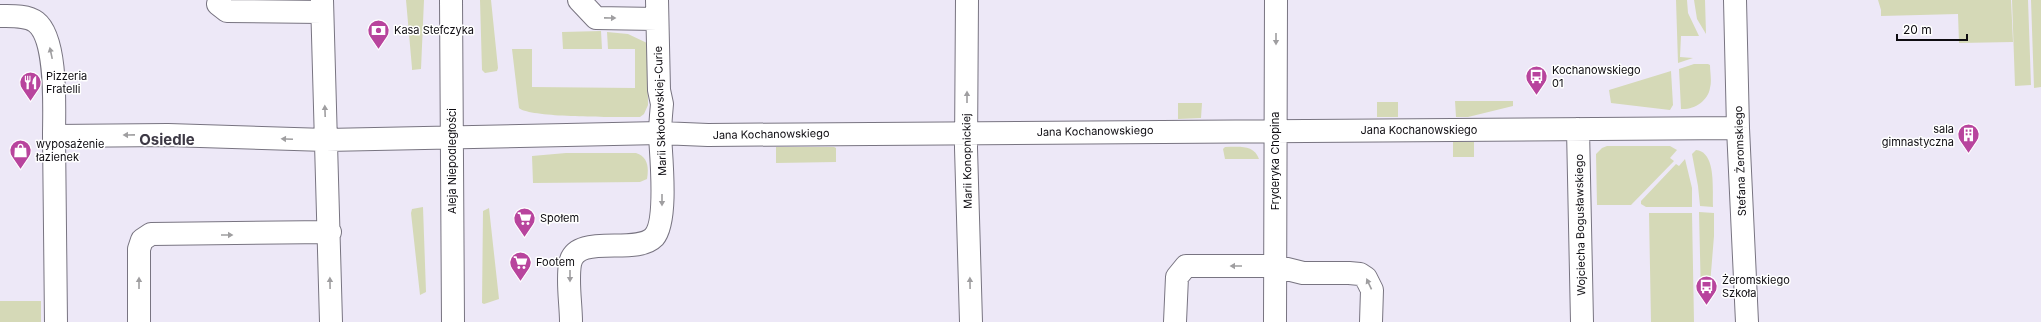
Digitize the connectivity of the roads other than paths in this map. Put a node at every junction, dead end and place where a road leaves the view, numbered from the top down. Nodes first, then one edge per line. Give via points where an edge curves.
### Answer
1 (450, 0) edge
2 (579, 0) edge
3 (967, 0) edge
4 (1276, 0) edge
5 (1735, 0) edge
6 (218, 4) dead end
7 (322, 6) edge
8 (657, 9) edge
9 (0, 16) edge
10 (1738, 128) junction
11 (1578, 129) junction
12 (1276, 130) junction
13 (966, 132) junction
14 (660, 133) junction
15 (54, 136) junction
16 (453, 136) junction
17 (326, 140) junction
18 (330, 232) junction
19 (1275, 266) junction
20 (56, 322) edge
21 (139, 322) edge
22 (331, 322) edge
23 (452, 322) edge
24 (571, 322) edge
25 (971, 322) edge
26 (1175, 322) edge
27 (1275, 322) edge
28 (1371, 322) edge
29 (1582, 322) edge
30 (1747, 322) edge

1 - 16 street, Aleja Niepodległości
2 -> 8 street via 596,18
13 -> 3 street, Marii Konopnickiej
4 -> 12 street, Fryderyka Chopina
5 - 10 street, Stefana Żeromskiego
6 - 7 street via 227,11
17 -> 7 street
8 - 14 street, Marii Skłodowskiej-Curie via 659,90 662,104
15 -> 9 street via 52,57 43,31 36,22 18,16
10 - 11 street, Jana Kochanowskiego
10 - 30 street, Stefana Żeromskiego
11 - 12 street, Jana Kochanowskiego
11 - 29 street, Wojciecha Bogusławskiego
12 - 13 street, Jana Kochanowskiego
12 - 19 street, Fryderyka Chopina
13 - 14 street, Jana Kochanowskiego via 708,135
25 -> 13 street, Marii Konopnickiej
14 - 16 street, Jana Kochanowskiego
14 -> 24 street, Marii Skłodowskiej-Curie via 662,216 655,236 637,245 587,248 577,253 570,263
17 -> 15 street, Jana Kochanowskiego via 168,135
15 - 20 street
16 - 17 street, Jana Kochanowskiego
16 - 23 street, Aleja Niepodległości
17 - 18 street
21 -> 18 street via 139,250 142,240 151,234
22 -> 18 street
19 -> 26 street via 1186,266 1177,277
19 - 27 street, Fryderyka Chopina
28 -> 19 street via 1372,290 1366,278 1349,273 1303,273

